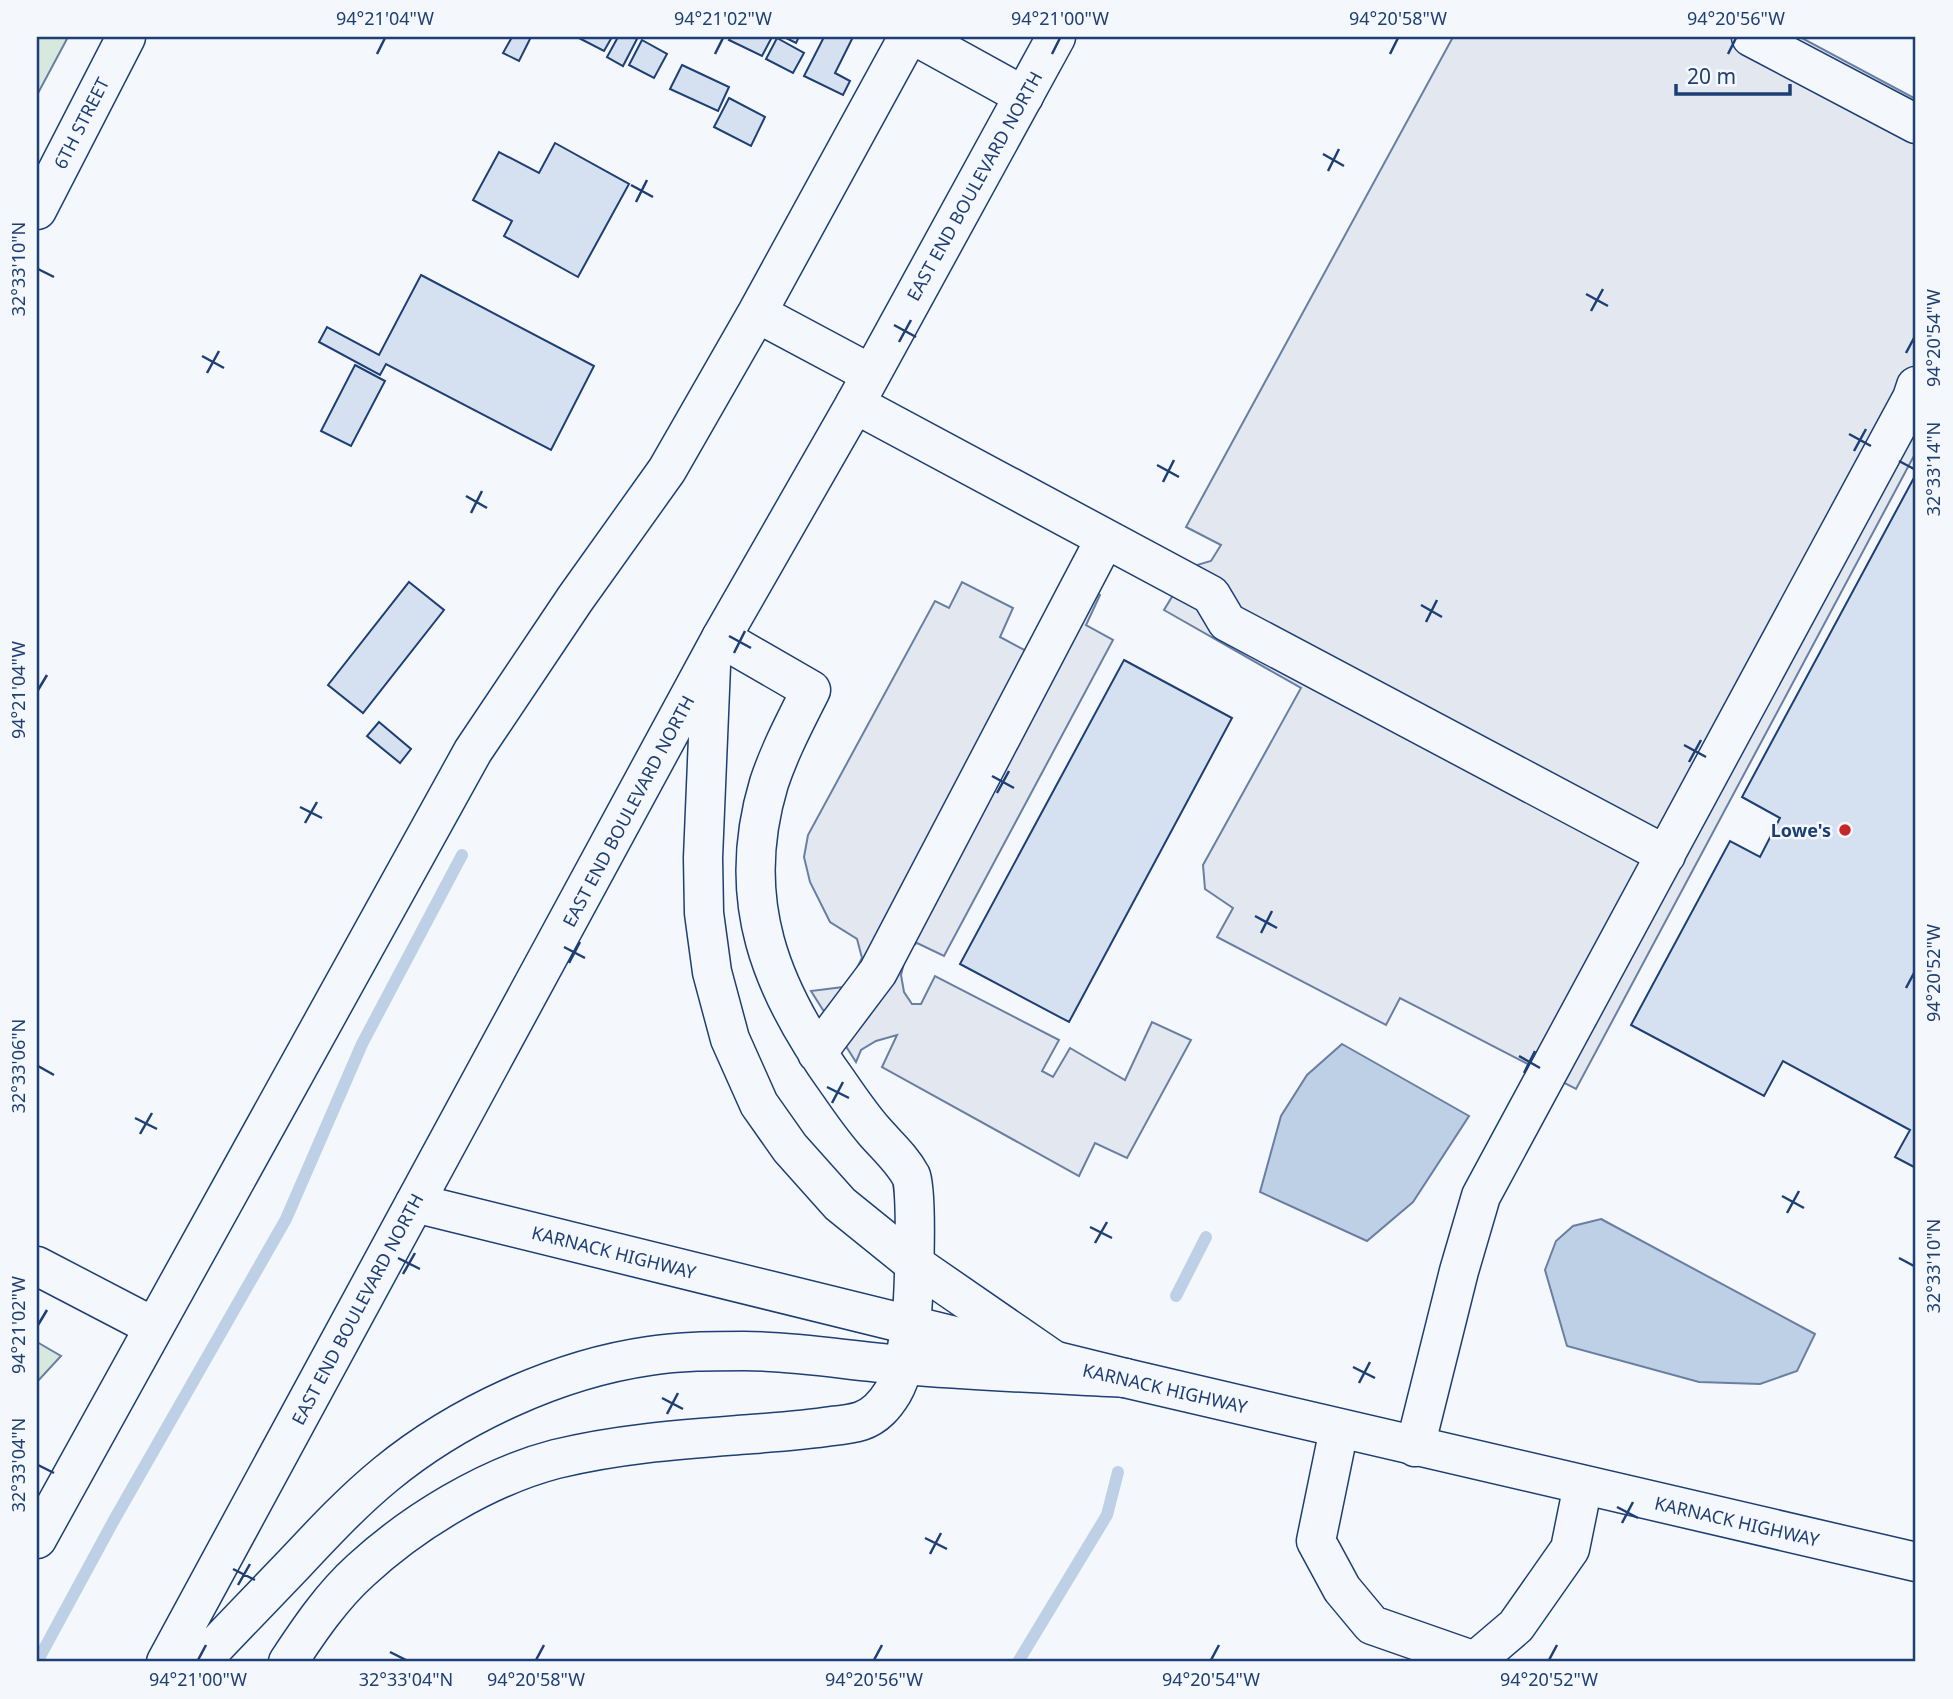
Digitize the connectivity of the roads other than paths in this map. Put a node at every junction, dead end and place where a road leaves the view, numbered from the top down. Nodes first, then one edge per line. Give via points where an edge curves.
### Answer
1 (126, 37) edge
2 (908, 37) edge
3 (917, 37) edge
4 (1056, 37) edge
5 (1751, 37) edge
6 (1024, 96) junction
7 (1916, 124) edge
8 (37, 210) edge
9 (757, 313) junction
10 (1916, 386) edge
11 (863, 389) junction
12 (1105, 538) junction
13 (717, 648) junction
14 (1666, 855) junction
15 (817, 1053) junction
16 (415, 1203) junction
17 (913, 1263) junction
18 (37, 1266) edge
19 (911, 1326) junction
20 (154, 1327) junction
21 (1055, 1361) junction
22 (902, 1365) junction
23 (1125, 1378) junction
24 (1339, 1429) junction
25 (1415, 1447) junction
26 (1583, 1485) junction
27 (37, 1539) edge
28 (1916, 1562) edge
29 (166, 1662) edge
30 (200, 1662) edge
31 (288, 1662) edge

1 - 8 main road, 6TH STREET
2 - 9 main road
3 - 6 main road
4 - 6 main road, EAST END BOULEVARD NORTH
5 - 7 main road
6 - 11 main road, EAST END BOULEVARD NORTH
9 - 11 main road
9 - 20 main road via 667,470 473,751
10 - 14 main road
11 - 12 main road
11 - 13 main road, EAST END BOULEVARD NORTH
12 - 14 main road via 1211,595 1227,622
12 - 15 main road via 878,972
13 - 15 main road via 811,690 783,745 760,818 755,895 764,942 782,988
13 - 16 main road, EAST END BOULEVARD NORTH
13 - 17 main road via 703,858 704,913 712,972 730,1039 760,1104 790,1148 840,1204
14 - 25 main road via 1482,1196
15 - 17 main road via 914,1181
16 - 19 main road, KARNACK HIGHWAY
16 - 29 main road, EAST END BOULEVARD NORTH
17 - 19 main road
17 - 21 main road
18 - 20 main road
19 - 21 main road, KARNACK HIGHWAY
19 - 22 main road
20 - 27 main road
21 - 23 main road, KARNACK HIGHWAY
22 - 23 main road
22 - 30 main road via 746,1351 649,1356 554,1380 509,1399 467,1419 387,1473
22 - 31 main road via 885,1405 858,1423 620,1446 555,1460 503,1478 400,1538 359,1572
23 - 24 main road, KARNACK HIGHWAY
24 - 25 main road, KARNACK HIGHWAY
24 - 26 main road via 1316,1541 1342,1588 1372,1625 1475,1661 1516,1626 1570,1549
25 - 26 main road, KARNACK HIGHWAY
26 - 28 main road, KARNACK HIGHWAY

